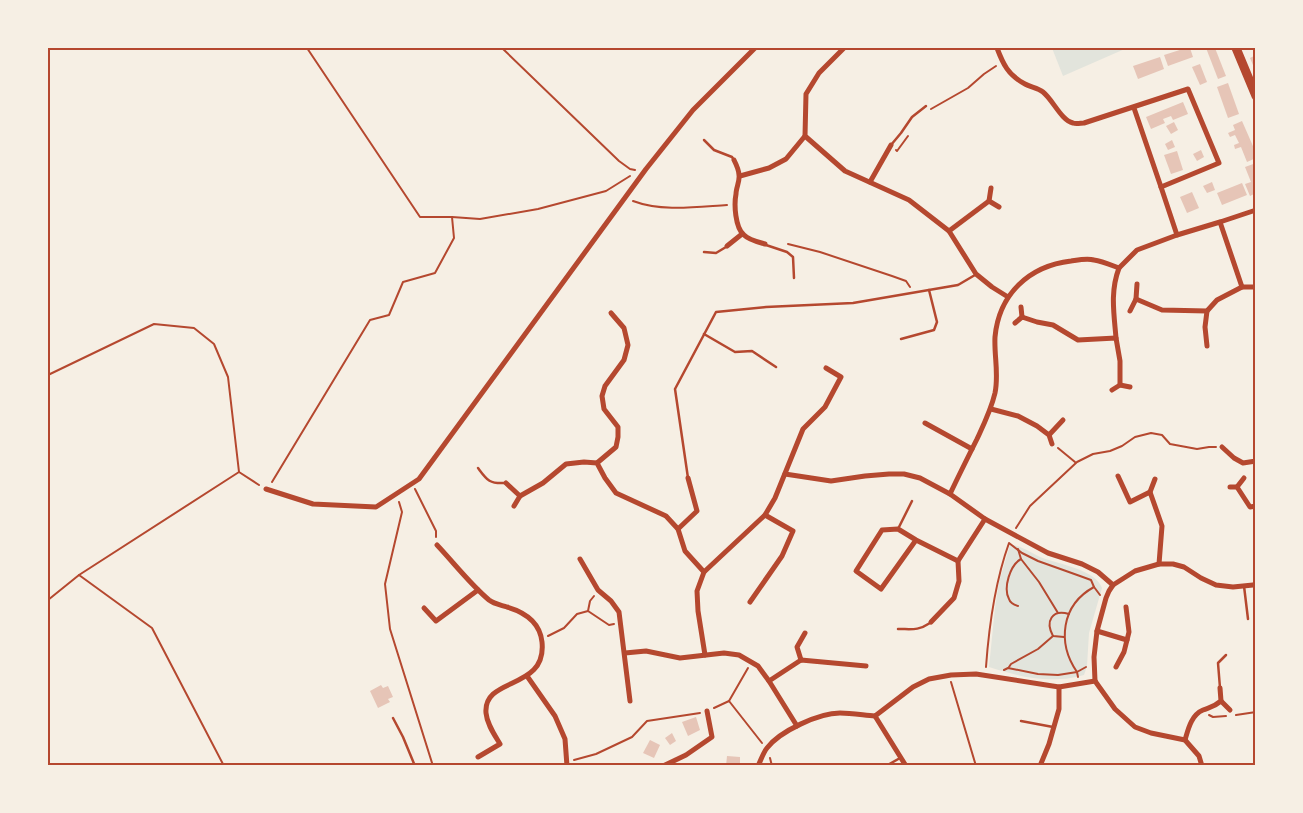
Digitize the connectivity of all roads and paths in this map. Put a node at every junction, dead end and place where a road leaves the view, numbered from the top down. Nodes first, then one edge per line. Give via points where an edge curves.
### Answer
1 (307, 48) edge
2 (502, 48) edge
3 (755, 48) edge
4 (844, 48) edge
5 (997, 48) edge
6 (1236, 48) edge
7 (1003, 62) junction
8 (1253, 81) edge
9 (1256, 96) edge
10 (926, 106) dead end
11 (1134, 108) junction
12 (926, 112) dead end
13 (909, 134) dead end
14 (805, 136) junction
15 (704, 140) dead end
16 (891, 145) junction
17 (734, 160) joint
18 (646, 169) junction
19 (630, 176) dead end
20 (740, 176) junction
21 (870, 182) junction
22 (1161, 187) junction
23 (991, 188) dead end
24 (623, 201) junction
25 (989, 201) junction
26 (735, 205) junction
27 (998, 207) dead end
28 (1256, 210) edge
29 (452, 217) junction
30 (1220, 222) junction
31 (949, 231) junction
32 (742, 234) junction
33 (1177, 235) junction
34 (765, 244) joint
35 (727, 246) joint
36 (777, 248) junction
37 (704, 252) dead end
38 (1119, 268) junction
39 (976, 274) junction
40 (794, 278) dead end
41 (1138, 284) dead end
42 (1242, 287) junction
43 (1256, 287) edge
44 (929, 290) junction
45 (915, 292) junction
46 (1008, 297) junction
47 (1136, 300) junction
48 (1021, 307) dead end
49 (1130, 311) dead end
50 (1207, 311) junction
51 (611, 313) dead end
52 (1022, 316) junction
53 (1015, 323) dead end
54 (704, 334) junction
55 (1116, 338) junction
56 (901, 339) dead end
57 (1207, 346) dead end
58 (776, 367) dead end
59 (826, 368) dead end
60 (48, 375) edge
61 (1120, 385) junction
62 (1130, 387) dead end
63 (1112, 390) dead end
64 (991, 409) junction
65 (1063, 420) dead end
66 (925, 423) dead end
67 (1049, 436) junction
68 (1052, 444) joint
69 (1222, 447) joint
70 (972, 449) junction
71 (1256, 461) edge
72 (597, 463) junction
73 (1076, 463) junction
74 (478, 468) dead end
75 (239, 472) junction
76 (784, 474) junction
77 (1118, 476) dead end
78 (688, 478) joint
79 (1244, 478) dead end
80 (1155, 479) dead end
81 (412, 483) junction
82 (506, 483) joint
83 (1237, 487) junction
84 (1230, 488) dead end
85 (266, 489) junction
86 (1150, 492) junction
87 (396, 494) junction
88 (950, 494) junction
89 (520, 496) junction
90 (912, 501) dead end
91 (514, 506) dead end
92 (1256, 506) edge
93 (765, 515) junction
94 (985, 519) junction
95 (678, 529) junction
96 (898, 529) junction
97 (1012, 534) junction
98 (916, 540) junction
99 (437, 545) joint
100 (1018, 549) junction
101 (580, 559) dead end
102 (1021, 559) junction
103 (958, 561) junction
104 (1159, 564) junction
105 (704, 572) junction
106 (79, 575) junction
107 (1256, 584) edge
108 (1113, 585) junction
109 (1244, 586) junction
110 (1094, 587) junction
111 (478, 590) junction
112 (598, 590) junction
113 (1106, 598) junction
114 (48, 600) edge
115 (750, 602) dead end
116 (1018, 606) dead end
117 (1126, 607) dead end
118 (424, 608) dead end
119 (588, 611) junction
120 (1058, 613) junction
121 (1069, 614) junction
122 (1248, 619) dead end
123 (932, 622) joint
124 (621, 624) junction
125 (898, 629) dead end
126 (1097, 631) junction
127 (806, 633) dead end
128 (1053, 636) junction
129 (1064, 637) junction
130 (542, 639) junction
131 (1127, 640) junction
132 (624, 654) junction
133 (705, 655) junction
134 (1226, 655) dead end
135 (801, 660) junction
136 (751, 662) junction
137 (1094, 662) junction
138 (866, 666) dead end
139 (1116, 667) dead end
140 (1008, 668) junction
141 (986, 671) dead end
142 (999, 672) dead end
143 (1077, 672) junction
144 (949, 675) junction
145 (527, 676) junction
146 (769, 680) junction
147 (1095, 681) junction
148 (1059, 687) junction
149 (1220, 688) joint
150 (729, 701) junction
151 (1221, 701) junction
152 (630, 702) dead end
153 (1230, 710) dead end
154 (708, 711) junction
155 (875, 716) junction
156 (393, 718) dead end
157 (1021, 721) dead end
158 (797, 726) junction
159 (1054, 727) junction
160 (1185, 740) junction
161 (767, 748) junction
162 (478, 758) dead end
163 (901, 758) junction
164 (567, 763) edge
165 (224, 766) edge
166 (415, 766) edge
167 (434, 766) edge
168 (663, 766) edge
169 (758, 766) edge
170 (886, 766) edge
171 (906, 766) edge
172 (976, 766) edge
173 (1040, 766) edge
174 (1202, 766) edge

1 - 29 path via 420,217
2 - 18 path via 619,160 630,169
3 - 18 street via 693,110
4 - 14 street via 819,73 806,94
5 - 7 street
6 - 8 main road
7 - 11 street via 1013,78 1041,90 1065,119 1073,123 1084,123
7 - 12 path via 968,88
8 - 9 main road
10 - 16 lane via 912,117
11 - 22 street
11 - 22 street via 1188,89 1218,163
13 - 16 path via 898,151
14 - 20 street via 786,159 770,168
14 - 21 street via 845,170
15 - 17 lane via 714,150
16 - 21 street
17 - 20 street
18 - 24 street
19 - 29 path via 606,191 538,209 480,219
20 - 26 street
21 - 31 street via 909,200
22 - 33 street
23 - 25 street
24 - 26 path via 666,208
24 - 81 street
25 - 27 street
25 - 31 street
26 - 32 street
28 - 30 street
29 - 85 path via 454,238 434,273 403,282 389,315 370,320
30 - 33 street
30 - 42 street
31 - 39 street
32 - 34 street
32 - 35 street
33 - 38 street via 1137,250
34 - 36 lane
35 - 37 lane via 716,254
36 - 40 lane via 793,257
36 - 45 path via 782,243 837,257 906,281
38 - 46 street via 1093,259 1061,262 1027,276
38 - 55 street via 1114,280 1113,300
39 - 44 lane via 958,286
39 - 46 street
41 - 47 street
42 - 43 street
42 - 50 street via 1217,300
44 - 45 lane
44 - 56 lane via 937,322 934,330
45 - 54 lane via 853,303 716,312
46 - 64 street via 997,324 997,379
47 - 49 street
47 - 50 street via 1162,310
48 - 52 street
50 - 57 street
51 - 72 street via 624,328 628,345 624,360 605,386 602,396 604,409 618,427 616,447
52 - 53 street
52 - 55 street via 1053,325 1078,340
54 - 58 lane via 735,352 752,351
54 - 78 lane via 674,389
55 - 61 street
59 - 76 street via 841,376 825,407 803,429
60 - 75 path via 154,324 194,328 214,344 228,377
61 - 62 street
61 - 63 street
64 - 67 street via 1018,416
64 - 70 street
65 - 67 street
66 - 70 street
67 - 68 street
68 - 73 path
69 - 71 street via 1243,463
69 - 73 path via 1187,448 1170,444 1162,435 1151,433
70 - 88 street
72 - 89 street via 566,464
72 - 95 street via 616,492 666,516
73 - 97 path via 1030,506
74 - 82 lane via 492,483
75 - 85 path
75 - 106 path
76 - 88 street via 831,481 904,474 920,478
76 - 93 street
77 - 86 street via 1130,502
78 - 95 street via 697,511
79 - 83 street
80 - 86 street
81 - 87 street
81 - 99 path via 436,531
82 - 89 street
83 - 84 street
83 - 92 street via 1250,507
85 - 87 street via 313,504 376,507
86 - 104 street via 1162,526
87 - 167 path via 402,512 385,584 390,629
88 - 94 street
89 - 91 street
90 - 96 lane
93 - 105 street
93 - 115 street via 793,531 782,556
94 - 97 street
94 - 103 street
95 - 105 street via 685,551
96 - 98 street
96 - 98 street via 882,530 856,571 881,589
97 - 108 street via 1048,553 1098,572
98 - 103 street
99 - 111 street
100 - 102 path
100 - 110 path via 1038,561 1090,580
100 - 141 path via 1009,543 999,572
101 - 112 street
102 - 116 path via 1015,563 1008,580 1008,599
102 - 120 path
103 - 123 street via 954,598
104 - 108 street via 1135,571
104 - 109 street via 1184,568 1216,585
105 - 133 street via 698,591 698,611
106 - 114 path
106 - 165 path via 152,628
107 - 109 street
108 - 113 street
109 - 122 lane
110 - 113 path via 1100,596
110 - 121 path via 1086,591
111 - 118 street via 436,621
111 - 130 street via 491,602 527,615
112 - 119 path
112 - 124 street via 611,600 619,612
113 - 126 street
117 - 131 street
119 - 124 path via 608,625
119 - 130 path via 577,614 564,628
120 - 121 path
120 - 128 path via 1053,615 1049,625
121 - 129 path
123 - 125 lane via 917,630
124 - 132 street
126 - 131 street
126 - 137 street
127 - 135 street via 797,647
128 - 129 path
128 - 140 path via 1038,650
129 - 143 path
130 - 145 street via 543,653 538,665
131 - 139 street
132 - 133 street via 646,651 680,658
132 - 152 street
133 - 136 street via 739,655
134 - 149 lane via 1218,663
135 - 138 street
135 - 146 street
136 - 146 street
136 - 150 path
137 - 143 path
137 - 147 street
140 - 142 path
140 - 143 path via 1038,674
144 - 148 street via 976,674
144 - 155 street via 929,679 913,687
144 - 172 path
145 - 162 street via 497,690 488,699 485,711 500,744
145 - 164 street via 555,716 565,739
146 - 158 street
147 - 148 street
147 - 160 street via 1115,709 1135,727
148 - 159 street via 1059,709
149 - 151 street
150 - 154 path
150 - 161 path
151 - 153 street
151 - 160 street via 1200,710 1192,720
154 - 164 path via 648,721 632,737
154 - 168 street via 712,737
155 - 158 street via 838,713
155 - 163 street
156 - 166 lane
157 - 159 lane
158 - 161 street
159 - 173 street
160 - 174 street via 1199,756
161 - 169 street
163 - 170 lane
163 - 171 street

